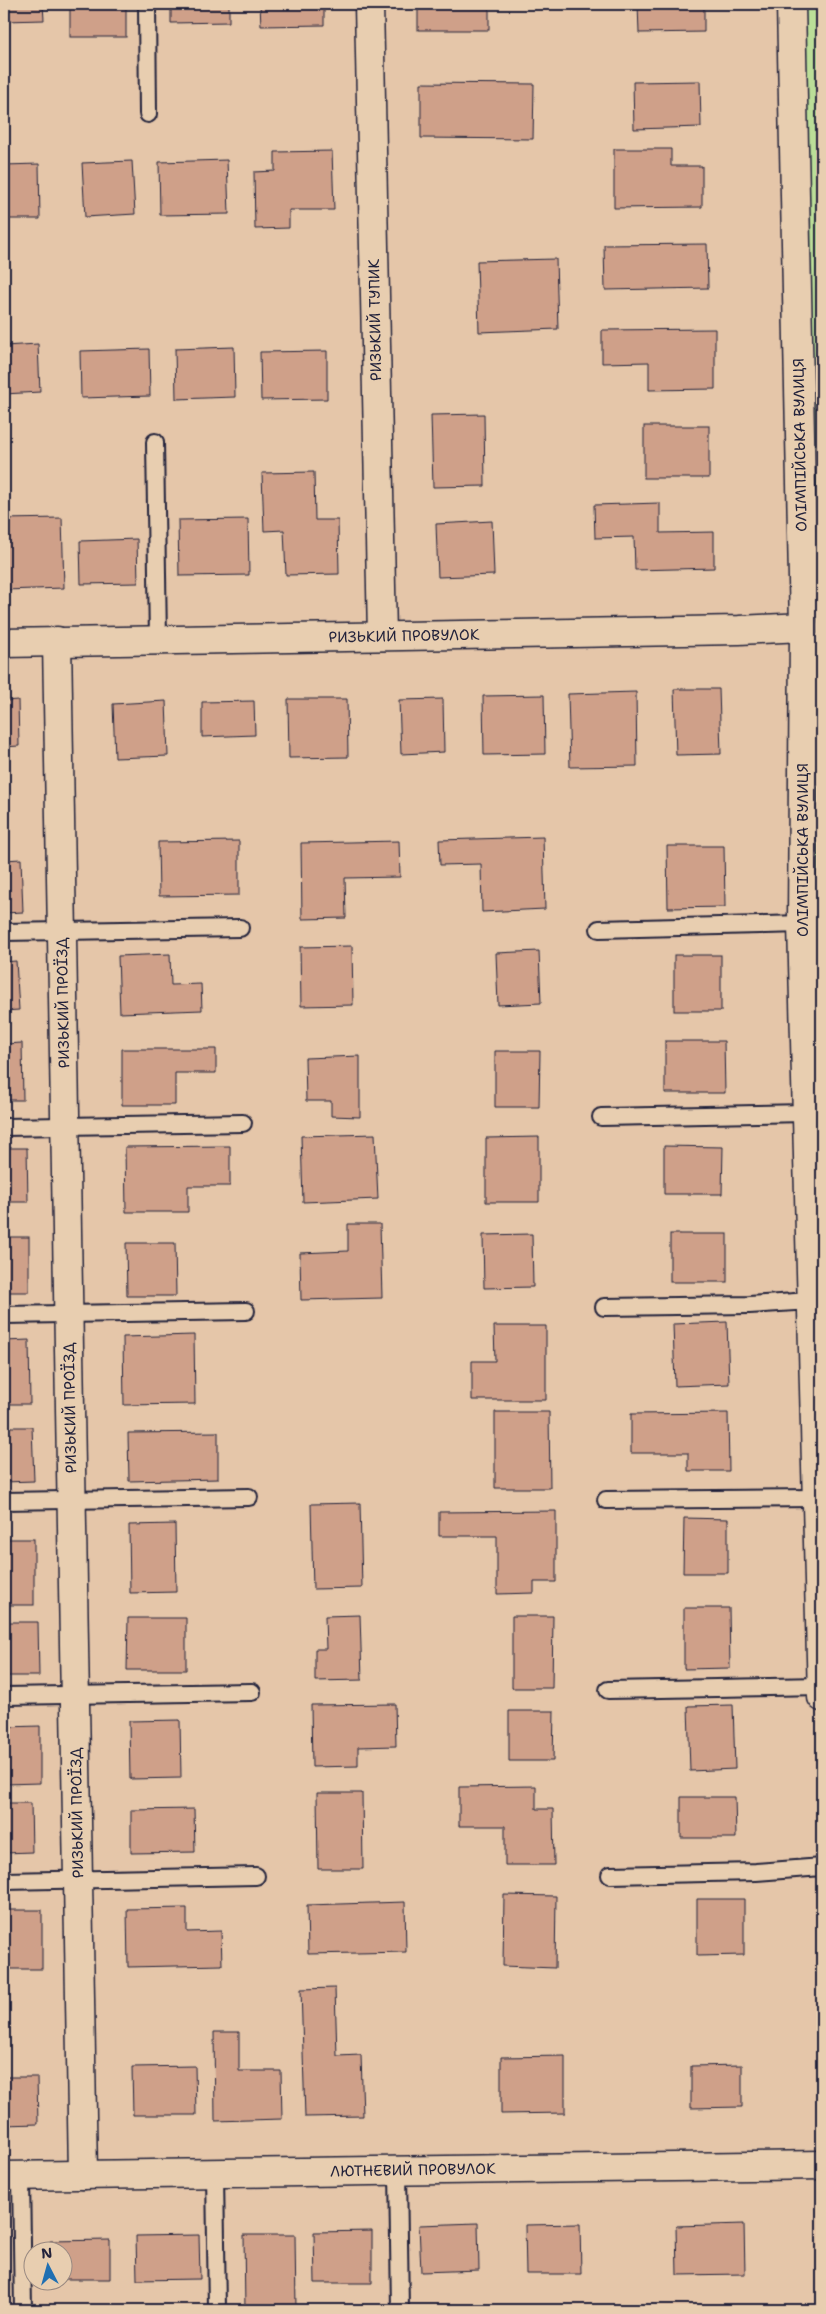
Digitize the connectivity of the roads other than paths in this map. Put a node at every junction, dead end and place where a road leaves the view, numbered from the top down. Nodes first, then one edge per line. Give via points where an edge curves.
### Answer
1 (147, 4) edge
2 (369, 4) edge
3 (791, 4) edge
4 (148, 114) dead end
5 (155, 442) dead end
6 (804, 627) junction
7 (382, 636) junction
8 (158, 640) junction
9 (57, 642) junction
10 (4, 643) edge
11 (802, 924) junction
12 (240, 928) dead end
13 (599, 929) dead end
14 (62, 931) junction
15 (4, 932) edge
16 (806, 1113) junction
17 (601, 1117) dead end
18 (243, 1123) dead end
19 (65, 1126) junction
20 (4, 1127) edge
21 (811, 1301) junction
22 (604, 1307) dead end
23 (246, 1311) dead end
24 (68, 1314) junction
25 (4, 1315) edge
26 (249, 1497) dead end
27 (818, 1498) junction
28 (71, 1500) junction
29 (606, 1500) dead end
30 (4, 1501) edge
31 (822, 1686) edge
32 (608, 1690) dead end
33 (252, 1692) dead end
34 (75, 1695) junction
35 (4, 1696) edge
36 (822, 1696) edge
37 (822, 1867) edge
38 (610, 1875) dead end
39 (256, 1876) dead end
40 (78, 1880) junction
41 (4, 1881) edge
42 (822, 2165) edge
43 (398, 2170) junction
44 (215, 2173) junction
45 (83, 2175) junction
46 (13, 2176) edge
47 (24, 2310) edge
48 (217, 2310) edge
49 (400, 2310) edge

1 - 4 lane
2 - 7 street, РИЗЬКИЙ ТУПИК
3 - 6 street, ОЛІМПІЙСЬКА ВУЛИЦЯ
5 - 8 lane
6 - 7 street, РИЗЬКИЙ ПРОВУЛОК
6 - 11 street, ОЛІМПІЙСЬКА ВУЛИЦЯ
7 - 8 street, РИЗЬКИЙ ПРОВУЛОК
8 - 9 street, РИЗЬКИЙ ПРОВУЛОК
9 - 10 street, РИЗЬКИЙ ПРОВУЛОК
9 - 14 street, РИЗЬКИЙ ПРОЇЗД
11 - 13 lane
11 - 16 street, ОЛІМПІЙСЬКА ВУЛИЦЯ
12 - 14 lane
14 - 15 lane
14 - 19 street, РИЗЬКИЙ ПРОЇЗД
16 - 17 lane
16 - 21 street, ОЛІМПІЙСЬКА ВУЛИЦЯ
18 - 19 lane
19 - 20 lane
19 - 24 street, РИЗЬКИЙ ПРОЇЗД
21 - 22 lane
21 - 27 street, ОЛІМПІЙСЬКА ВУЛИЦЯ
23 - 24 lane
24 - 25 lane
24 - 28 street, РИЗЬКИЙ ПРОЇЗД
26 - 28 lane
27 - 29 lane
27 - 31 street, ОЛІМПІЙСЬКА ВУЛИЦЯ
28 - 30 lane
28 - 34 street, РИЗЬКИЙ ПРОЇЗД
31 - 32 lane
31 - 36 street, ОЛІМПІЙСЬКА ВУЛИЦЯ
33 - 34 lane
34 - 35 lane
34 - 40 street, РИЗЬКИЙ ПРОЇЗД
37 - 38 lane via 756,1872
39 - 40 lane
40 - 41 lane
40 - 45 street, РИЗЬКИЙ ПРОЇЗД
42 - 43 street, ЛЮТНЕВИЙ ПРОВУЛОК
43 - 44 street, ЛЮТНЕВИЙ ПРОВУЛОК
43 - 49 lane
44 - 45 street, ЛЮТНЕВИЙ ПРОВУЛОК
44 - 48 lane
45 - 46 street, ЛЮТНЕВИЙ ПРОВУЛОК
46 - 47 lane

